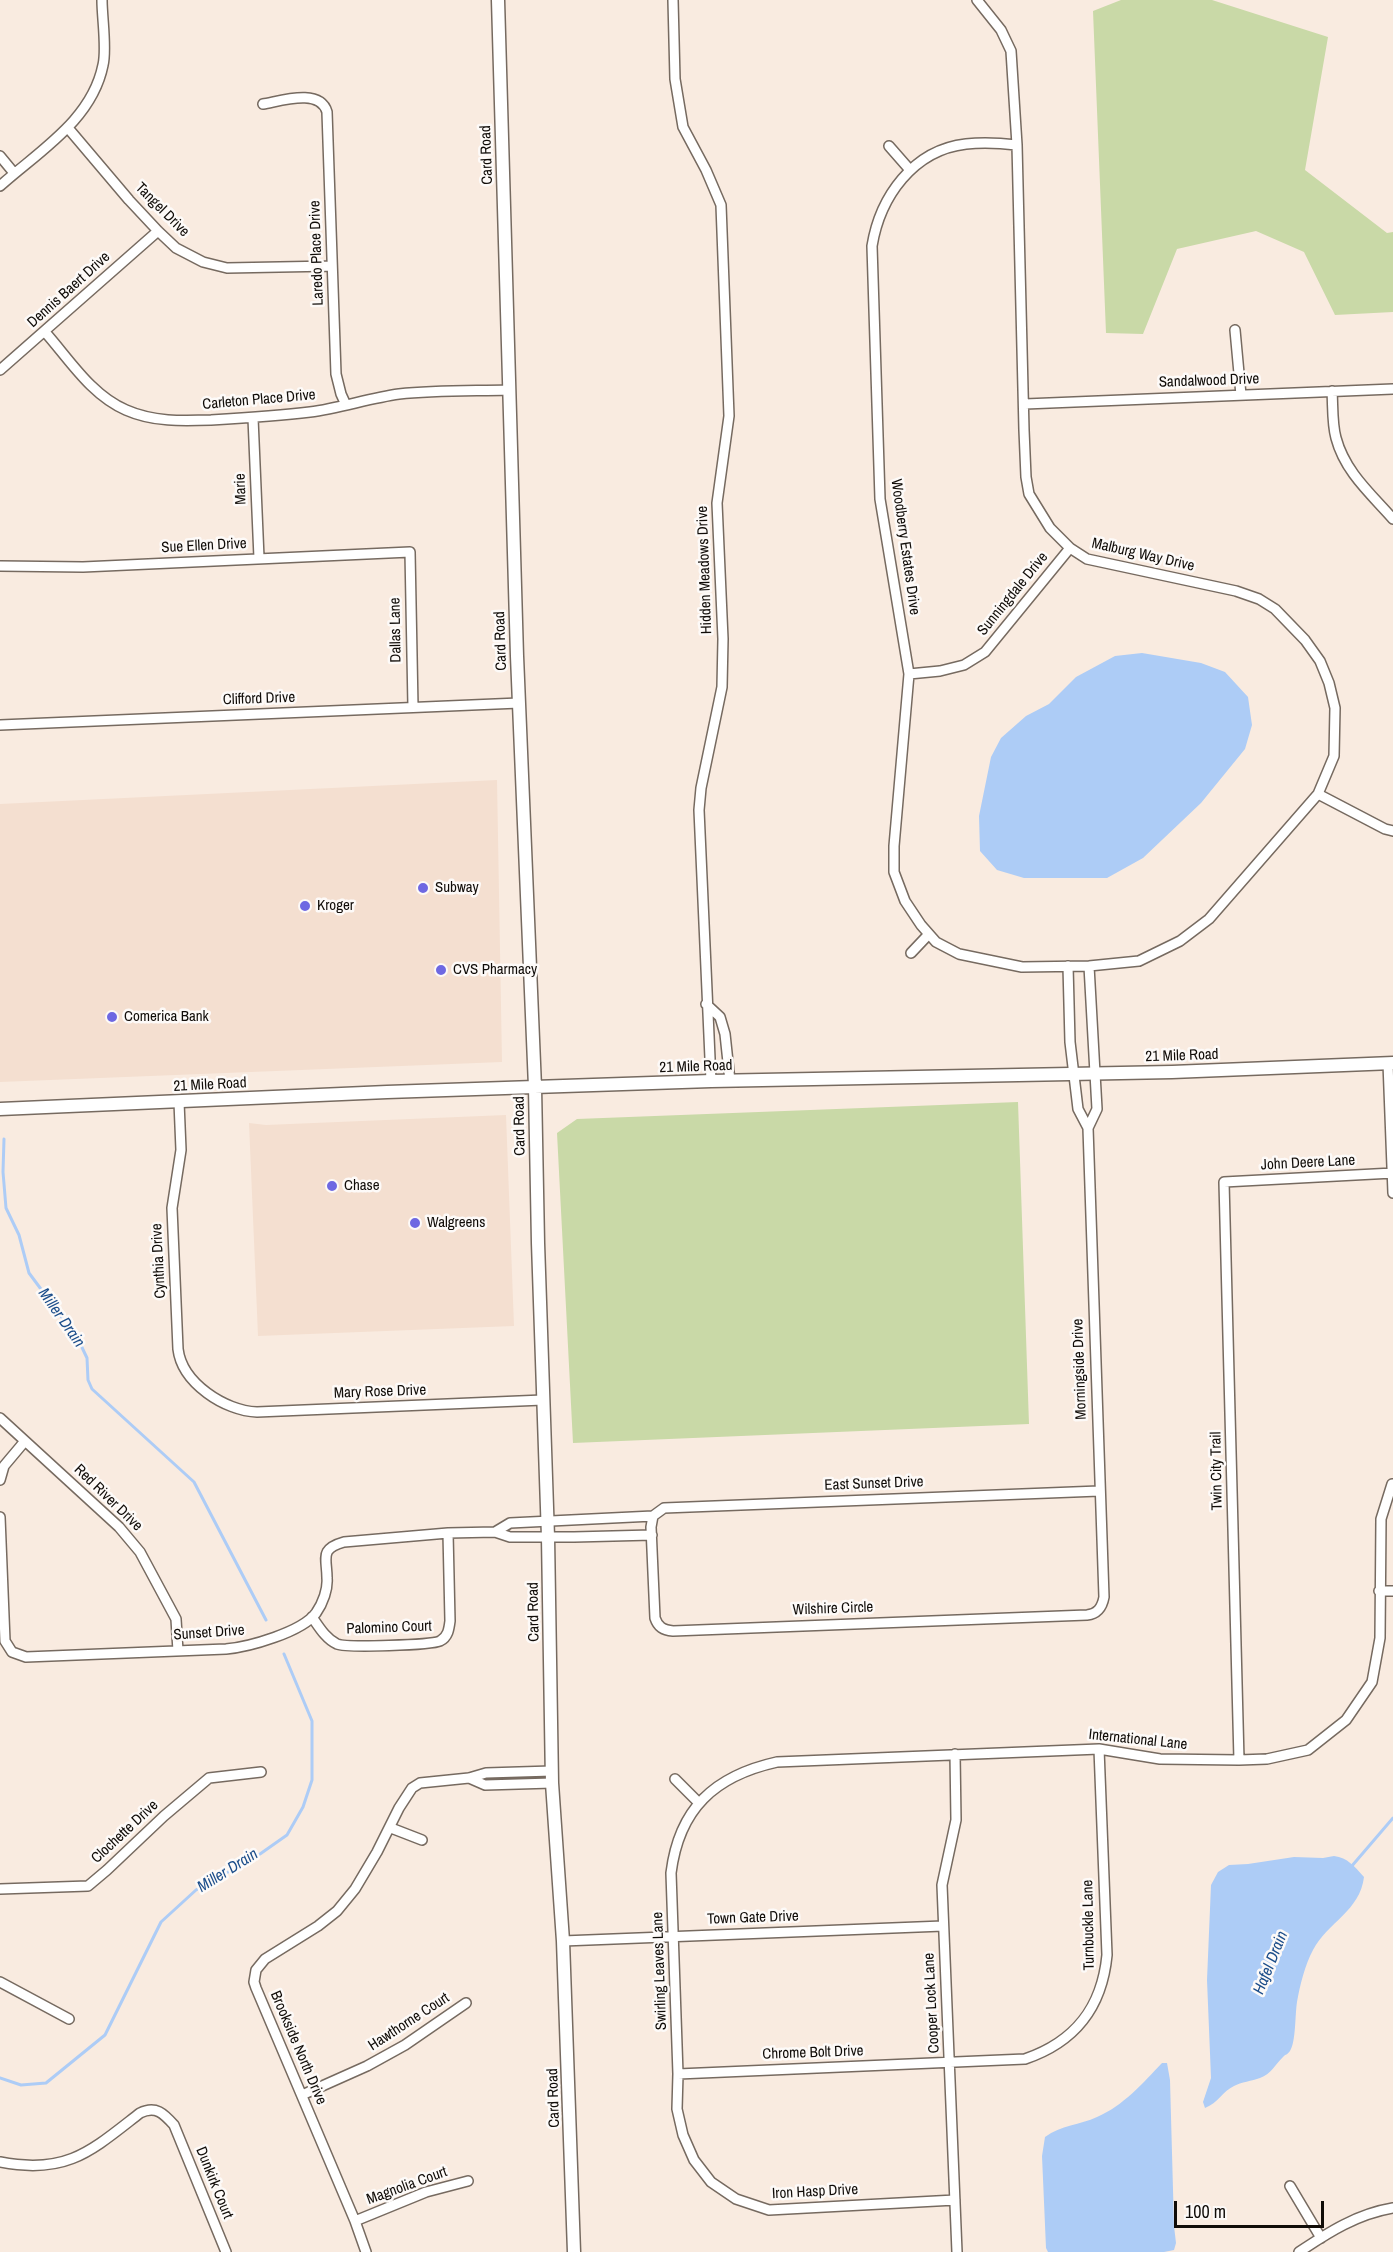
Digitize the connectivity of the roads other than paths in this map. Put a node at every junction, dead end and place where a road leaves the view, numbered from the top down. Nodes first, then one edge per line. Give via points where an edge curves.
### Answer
1 (102, 0) edge
2 (498, 0) edge
3 (673, 0) edge
4 (980, 0) edge
5 (263, 104) dead end
6 (68, 128) junction
7 (1017, 145) junction
8 (889, 146) dead end
9 (0, 156) edge
10 (910, 170) junction
11 (14, 173) junction
12 (0, 186) edge
13 (158, 231) junction
14 (333, 266) junction
15 (1235, 330) dead end
16 (45, 332) junction
17 (0, 370) edge
18 (1393, 388) edge
19 (508, 390) junction
20 (1332, 391) junction
21 (1241, 395) junction
22 (1025, 404) junction
23 (346, 405) junction
24 (253, 418) junction
25 (1393, 519) edge
26 (1070, 548) junction
27 (410, 552) joint
28 (259, 558) junction
29 (0, 566) edge
30 (909, 674) junction
31 (519, 703) junction
32 (413, 707) junction
33 (0, 725) edge
34 (1318, 794) junction
35 (1393, 831) edge
36 (929, 934) junction
37 (910, 952) dead end
38 (1068, 966) junction
39 (1089, 966) junction
40 (706, 1004) junction
41 (1390, 1063) edge
42 (1074, 1073) junction
43 (1095, 1073) junction
44 (711, 1081) junction
45 (730, 1081) junction
46 (535, 1088) junction
47 (179, 1102) junction
48 (0, 1109) edge
49 (1391, 1125) edge
50 (1088, 1128) junction
51 (1392, 1173) edge
52 (1224, 1182) joint
53 (1393, 1193) edge
54 (543, 1400) junction
55 (220, 1402) joint
56 (0, 1418) edge
57 (25, 1441) junction
58 (0, 1480) edge
59 (1392, 1484) edge
60 (1099, 1491) junction
61 (653, 1516) junction
62 (0, 1517) edge
63 (547, 1520) junction
64 (495, 1532) junction
65 (448, 1533) junction
66 (652, 1535) junction
67 (548, 1537) junction
68 (1379, 1591) junction
69 (1393, 1591) edge
70 (1100, 1608) joint
71 (312, 1617) junction
72 (178, 1651) junction
73 (1099, 1749) junction
74 (955, 1754) junction
75 (1239, 1760) junction
76 (261, 1772) dead end
77 (552, 1777) junction
78 (675, 1779) dead end
79 (712, 1790) joint
80 (699, 1803) junction
81 (391, 1828) junction
82 (422, 1840) dead end
83 (0, 1888) edge
84 (943, 1926) junction
85 (674, 1936) junction
86 (563, 1941) junction
87 (0, 1982) edge
88 (466, 2002) dead end
89 (69, 2019) dead end
90 (950, 2063) junction
91 (678, 2074) junction
92 (302, 2095) junction
93 (694, 2160) joint
94 (0, 2162) edge
95 (468, 2181) dead end
96 (1290, 2186) dead end
97 (955, 2200) junction
98 (1393, 2208) edge
99 (355, 2221) junction
100 (1321, 2238) junction
101 (226, 2252) edge
102 (366, 2252) edge
103 (574, 2252) edge
104 (957, 2252) edge
105 (1299, 2252) edge

1 - 6 street via 104,62 92,96
2 - 19 street, Card Road
3 - 40 street, Hidden Meadows Drive via 675,79 683,127 721,205 729,416 717,503 722,687 699,810
4 - 7 street, Malburg Way Drive via 1002,30 1011,51
5 - 14 street, Laredo Place Drive via 300,98 320,101 327,112
6 - 11 street
6 - 13 street, Tangel Drive
7 - 10 street, Woodberry Estates Drive via 964,144 939,152
7 - 22 street, Malburg Way Drive
8 - 10 street
9 - 11 street
10 - 30 street, Woodberry Estates Drive via 885,204 875,225 872,246 880,499
11 - 12 street
13 - 14 street, Tangel Drive via 190,257 214,266
13 - 16 street, Dennis Baert Drive
14 - 23 street, Laredo Place Drive via 336,374
15 - 21 street
16 - 17 street, Dennis Baert Drive
16 - 24 street, Carleton Place Drive via 94,389 124,410 142,417 180,421
18 - 20 street, Sandalwood Drive
19 - 23 street, Carleton Place Drive via 399,394
19 - 31 street, Card Road
20 - 21 street, Sandalwood Drive
20 - 25 street via 1335,437 1343,455 1359,483
21 - 22 street, Sandalwood Drive
22 - 26 street, Malburg Way Drive via 1029,494 1050,528
23 - 24 street, Carleton Place Drive
24 - 28 street, Marie
26 - 30 street, Sunningdale Drive via 985,652 964,665
26 - 34 street, Malburg Way Drive via 1087,559 1236,591 1275,609 1305,639 1320,661 1335,708 1334,756
27 - 28 street, Sue Ellen Drive
27 - 32 street, Dallas Lane
28 - 29 street, Sue Ellen Drive via 83,567
30 - 36 street, Woodberry Estates Drive via 894,872 905,901
31 - 32 street, Clifford Drive
31 - 46 street, Card Road
32 - 33 street, Clifford Drive
34 - 35 street
34 - 39 street, Malburg Way Drive via 1209,919 1180,941 1138,961
36 - 37 street
36 - 38 street, Woodberry Estates Drive via 959,954 986,961 1022,967
38 - 39 street, Woodberry Estates Drive
38 - 42 street, Morningside Drive
39 - 43 street, Morningside Drive
40 - 44 street, Hidden Meadows Drive
40 - 45 street via 720,1017
41 - 43 street, 21 Mile Road
41 - 49 street
42 - 43 street, 21 Mile Road
42 - 45 street, 21 Mile Road
42 - 50 street, Morningside Drive via 1078,1109
43 - 50 street, Morningside Drive via 1097,1109
44 - 45 street, 21 Mile Road
44 - 46 street, 21 Mile Road
46 - 47 street, 21 Mile Road
46 - 54 street, Card Road
47 - 48 street, 21 Mile Road
47 - 55 street, Cynthia Drive via 181,1150 172,1208 178,1355 189,1374
49 - 51 street
50 - 60 street, Morningside Drive
51 - 52 street, John Deere Lane
51 - 53 street
52 - 75 street, Twin City Trail
54 - 55 street, Mary Rose Drive via 257,1412 241,1411
54 - 63 street, Card Road
56 - 57 street, Red River Drive
57 - 58 street via 4,1466
57 - 72 street, Red River Drive via 119,1527 140,1552 176,1619
59 - 68 street, International Lane via 1381,1519
60 - 61 street, East Sunset Drive via 669,1507
60 - 70 street, Morningside Drive via 1104,1598
61 - 63 street, East Sunset Drive
61 - 66 street
62 - 72 street, Sunset Drive via 4,1633 8,1647 18,1655
63 - 64 street via 510,1523
63 - 67 street, Card Road
64 - 65 street
64 - 67 street via 510,1537
65 - 71 street via 344,1542 329,1548 325,1556 327,1587
65 - 71 street, Palomino Court via 450,1621 442,1640 341,1645 328,1638
66 - 67 street
66 - 70 street, Wilshire Circle via 655,1617 666,1630 1095,1614
67 - 77 street, Card Road
68 - 69 street
68 - 75 street, International Lane via 1380,1638 1372,1682 1346,1720 1308,1750 1267,1759
71 - 72 street, Sunset Drive via 256,1645
73 - 74 street, International Lane
73 - 75 street, International Lane via 1160,1760
73 - 90 street, Turnbuckle Lane via 1107,1955 1100,1993 1075,2030 1046,2052 1025,2059
74 - 79 street, International Lane via 777,1762 741,1772
74 - 84 street, Cooper Lock Lane via 956,1820 942,1885
76 - 83 street, Clochette Drive via 209,1778 88,1886
77 - 81 street, Brookside North Drive via 486,1773 420,1783 406,1795
77 - 86 street, Card Road
78 - 80 street
79 - 80 street, Swirling Leaves Lane
80 - 85 street, Swirling Leaves Lane via 675,1845 671,1874
81 - 82 street
81 - 92 street, Brookside North Drive via 337,1911 298,1941 265,1959 256,1970 254,1982
84 - 85 street, Town Gate Drive
84 - 90 street, Cooper Lock Lane
85 - 86 street, Town Gate Drive
85 - 91 street, Swirling Leaves Lane
86 - 103 street, Card Road
87 - 89 street
88 - 92 street, Hawthorne Court via 405,2045
90 - 91 street, Chrome Bolt Drive
90 - 97 street, Cooper Lock Lane
91 - 93 street, Swirling Leaves Lane via 677,2109
92 - 99 street, Brookside North Drive
93 - 97 street, Iron Hasp Drive via 711,2182 736,2199 768,2210
94 - 101 street, Dunkirk Court via 45,2166 69,2160 91,2151 147,2109 156,2109 174,2125
95 - 99 street, Magnolia Court via 426,2192
96 - 100 street
97 - 104 street, Cooper Lock Lane
98 - 100 street via 1362,2216
99 - 102 street, Brookside North Drive
100 - 105 street

